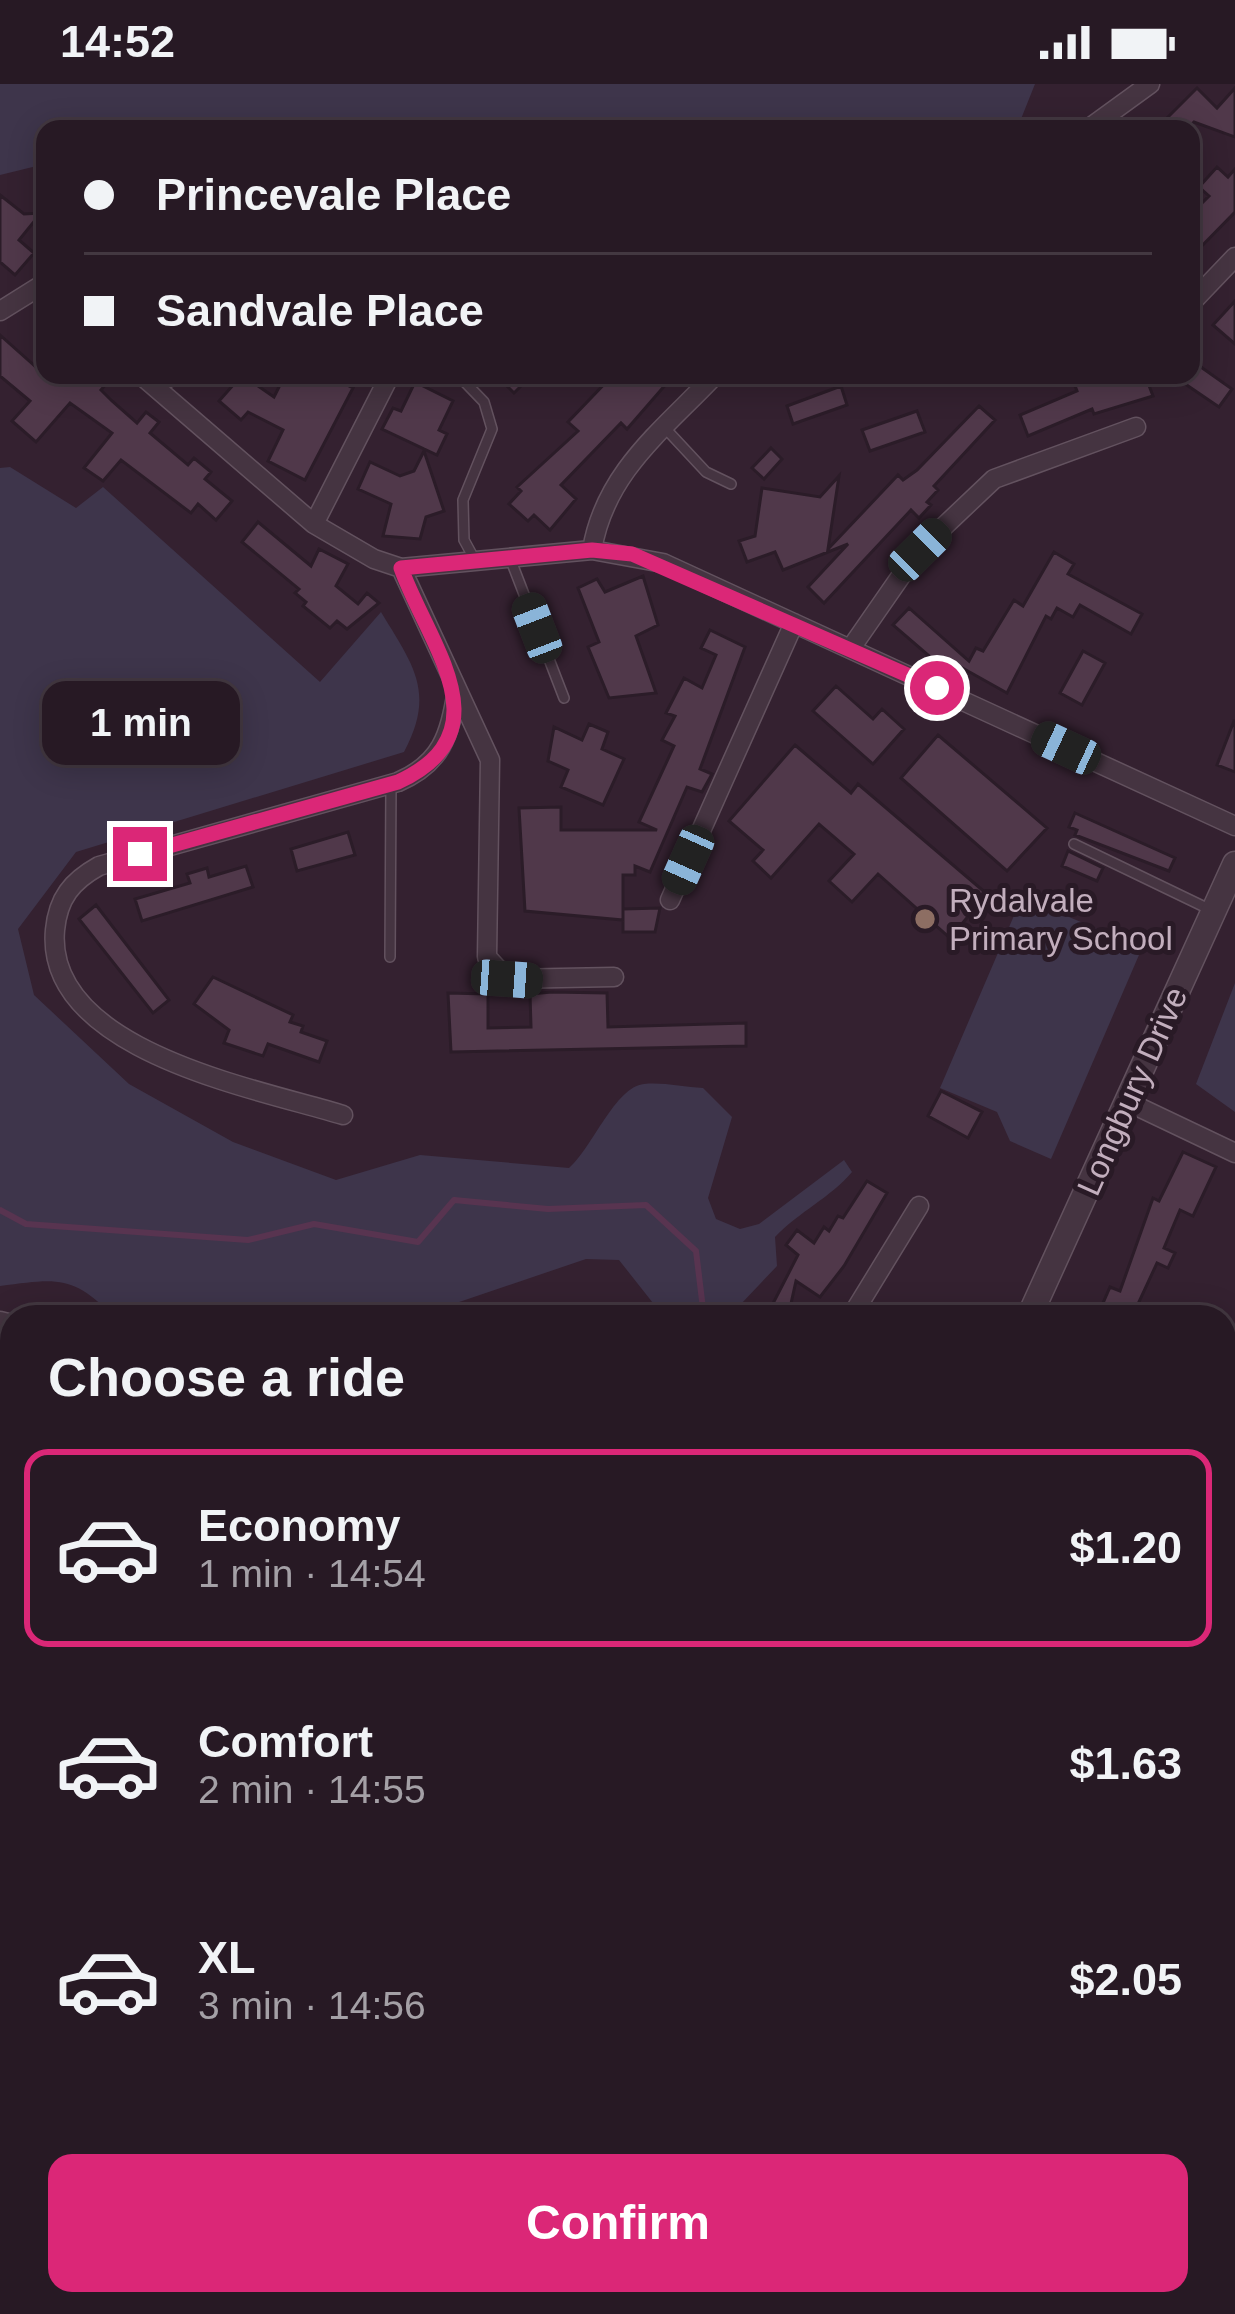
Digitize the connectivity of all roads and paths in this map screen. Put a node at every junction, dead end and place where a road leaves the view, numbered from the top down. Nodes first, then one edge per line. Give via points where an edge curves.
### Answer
1 (1150, 84) edge
2 (1100, 120) edge
3 (1235, 257) edge
4 (36, 292) edge
5 (1200, 294) edge
6 (0, 311) edge
7 (153, 384) edge
8 (385, 384) edge
9 (467, 384) edge
10 (707, 384) edge
11 (665, 428) junction
12 (1136, 428) dead end
13 (731, 484) dead end
14 (314, 524) junction
15 (592, 550) junction
16 (510, 558) junction
17 (476, 562) junction
18 (401, 568) junction
19 (794, 622) junction
20 (851, 648) junction
21 (457, 691) junction
22 (565, 698) dead end
23 (391, 784) junction
24 (1235, 826) edge
25 (1074, 844) dead end
26 (1235, 864) edge
27 (670, 900) dead end
28 (1213, 910) junction
29 (390, 957) dead end
30 (614, 977) dead end
31 (1128, 1102) junction
32 (344, 1114) dead end
33 (1235, 1153) edge
34 (920, 1206) dead end
35 (858, 1305) edge
36 (1035, 1305) edge

1 - 2 street
3 - 5 street
4 - 6 street
7 - 14 street
8 - 14 street
9 - 17 lane via 484,402 492,429 463,500 462,529
10 - 11 street
11 - 13 lane via 706,472
11 - 15 street via 605,496
12 - 20 street via 994,479 920,550
14 - 18 street via 352,550
15 - 16 street
15 - 19 street via 663,563
16 - 17 street
16 - 22 lane
17 - 18 street
18 - 21 street
19 - 20 street
19 - 27 street
20 - 24 street
21 - 23 street via 440,753 427,769
21 - 30 street via 490,760 492,967 507,979
23 - 29 lane
23 - 32 street via 99,866 66,891 57,915 54,946 64,974 127,1041 172,1064
25 - 28 lane
26 - 28 street, Longbury Drive
28 - 31 street, Longbury Drive
31 - 33 street
31 - 36 street, Longbury Drive
34 - 35 street

